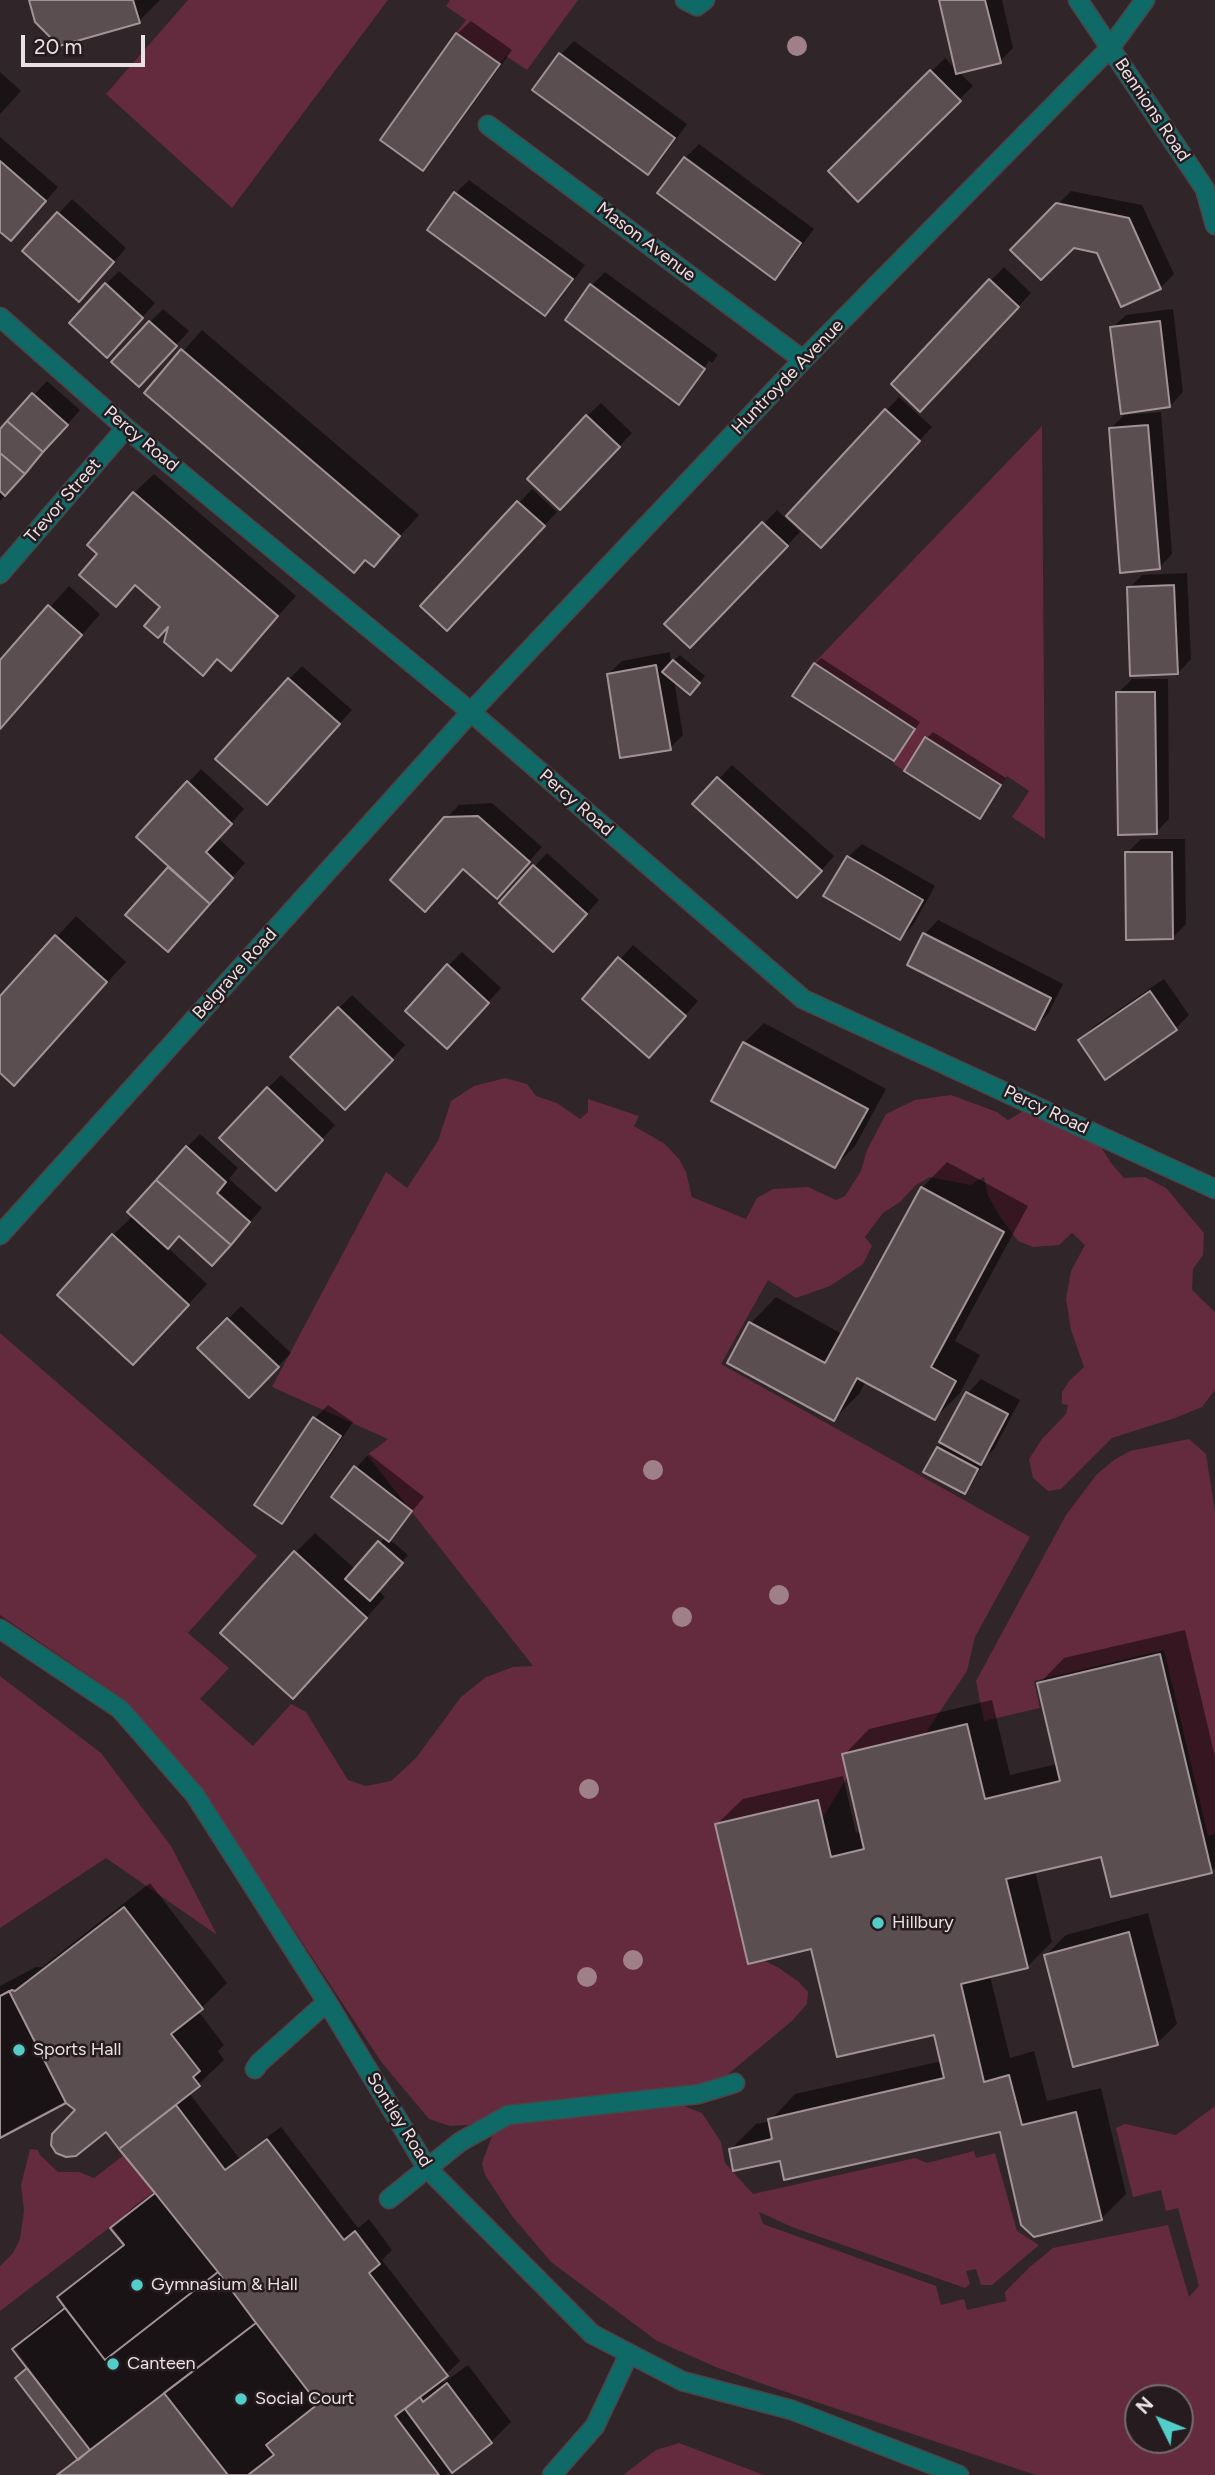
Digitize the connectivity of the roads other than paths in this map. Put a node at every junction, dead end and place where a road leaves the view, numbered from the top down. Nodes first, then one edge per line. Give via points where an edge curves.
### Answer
1 (685, 0) edge
2 (705, 0) edge
3 (1078, 0) edge
4 (1145, 0) edge
5 (1110, 48) junction
6 (488, 125) dead end
7 (1215, 225) edge
8 (0, 317) edge
9 (803, 360) junction
10 (126, 428) junction
11 (0, 575) edge
12 (471, 712) junction
13 (1215, 1189) edge
14 (0, 1235) edge
15 (0, 1629) edge
16 (327, 2002) junction
17 (255, 2069) dead end
18 (735, 2083) dead end
19 (427, 2168) junction
20 (389, 2199) dead end
21 (629, 2354) junction
22 (555, 2473) edge
23 (959, 2475) edge

1 - 2 street via 697,6
3 - 5 street, Bennions Road
4 - 5 street, Huntroyde Avenue
5 - 7 street, Bennions Road via 1205,189
5 - 9 street, Huntroyde Avenue
6 - 9 street, Mason Avenue
8 - 10 street, Percy Road
9 - 12 street, Huntroyde Avenue
10 - 11 street, Trevor Street
10 - 12 street, Percy Road
12 - 13 street, Percy Road via 803,999
12 - 14 street, Belgrave Road
15 - 16 street, Sontley Road via 120,1709 195,1795
16 - 17 street
16 - 19 street, Sontley Road
18 - 19 street via 699,2094 508,2115 460,2142
19 - 20 street
19 - 21 street, Sontley Road via 592,2334
21 - 22 street via 595,2426
21 - 23 street, Sontley Road via 682,2381 792,2410

